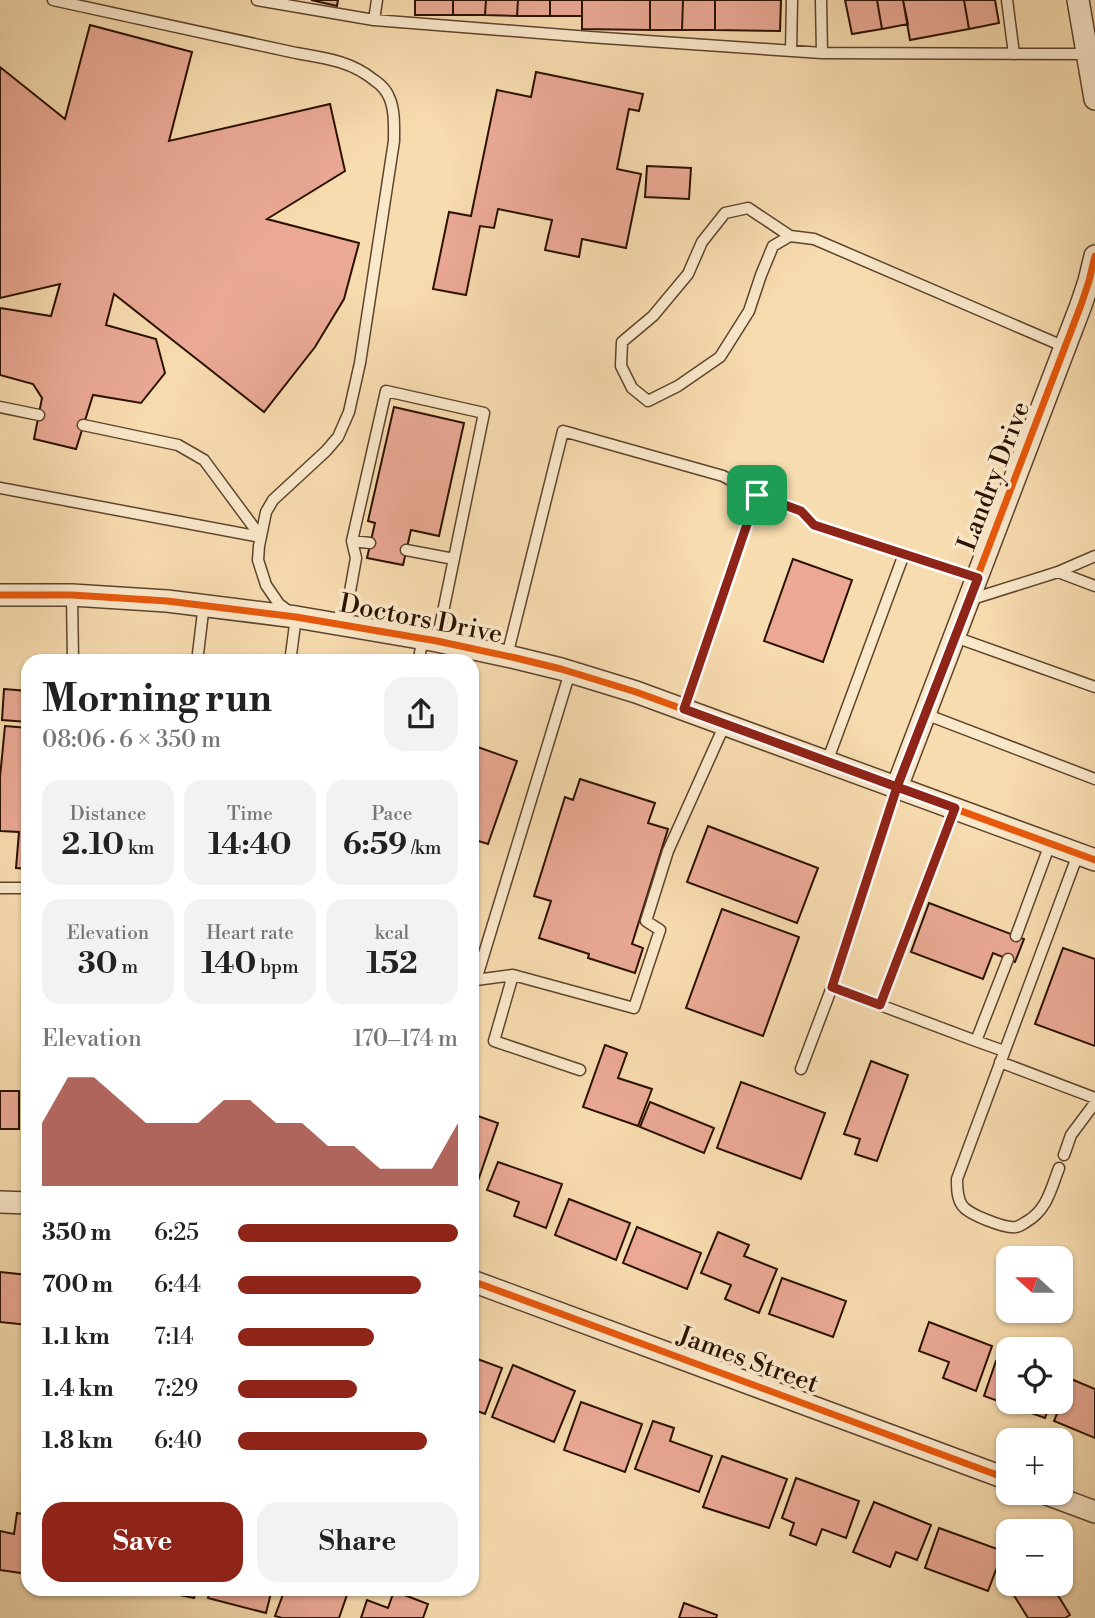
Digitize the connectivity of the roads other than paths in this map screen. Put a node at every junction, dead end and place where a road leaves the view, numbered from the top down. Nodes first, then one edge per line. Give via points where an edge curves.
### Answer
1 (53, 0) edge
2 (257, 0) edge
3 (377, 0) edge
4 (792, 0) edge
5 (821, 0) edge
6 (1007, 0) edge
7 (1078, 0) edge
8 (374, 20) junction
9 (791, 51) junction
10 (821, 53) junction
11 (1014, 54) junction
12 (1088, 54) junction
13 (1095, 99) edge
14 (790, 236) junction
15 (1095, 256) edge
16 (1065, 347) junction
17 (0, 407) edge
18 (38, 415) dead end
19 (83, 425) dead end
20 (0, 488) edge
21 (757, 495) junction
22 (261, 537) junction
23 (352, 541) junction
24 (370, 544) dead end
25 (406, 550) dead end
26 (904, 554) junction
27 (1095, 556) edge
28 (454, 559) junction
29 (1058, 572) junction
30 (978, 578) junction
31 (1095, 586) edge
32 (0, 595) edge
33 (72, 595) junction
34 (969, 600) junction
35 (204, 604) junction
36 (296, 617) junction
37 (344, 625) junction
38 (955, 637) junction
39 (430, 640) junction
40 (73, 654) edge
41 (198, 654) edge
42 (291, 654) edge
43 (422, 654) edge
44 (507, 656) junction
45 (570, 672) junction
46 (1095, 687) edge
47 (684, 709) junction
48 (925, 714) junction
49 (725, 724) junction
50 (827, 762) junction
51 (1095, 779) edge
52 (897, 787) junction
53 (955, 808) junction
54 (1050, 844) junction
55 (1086, 857) edge
56 (0, 888) edge
57 (21, 888) edge
58 (1016, 936) dead end
59 (1008, 959) dead end
60 (479, 964) edge
61 (513, 975) junction
62 (479, 979) edge
63 (832, 987) junction
64 (880, 1005) junction
65 (976, 1041) junction
66 (1004, 1051) junction
67 (1000, 1062) junction
68 (801, 1069) dead end
69 (580, 1070) dead end
70 (1095, 1101) edge
71 (1064, 1153) dead end
72 (1058, 1169) dead end
73 (0, 1202) edge
74 (21, 1203) edge
75 (479, 1284) edge
76 (996, 1475) edge
77 (1073, 1504) edge
78 (1095, 1512) edge

1 - 22 lane via 336,59 365,73 389,96 394,141 349,412 326,451 273,500
2 - 8 lane
3 - 8 lane
4 - 9 lane
5 - 10 lane
6 - 11 lane
7 - 12 street
8 - 9 lane
9 - 10 lane
10 - 11 lane
11 - 12 lane
12 - 13 street
14 - 14 lane via 748,208 725,214 702,242 688,274 653,316 622,342 621,366 632,388 648,401 720,356 749,311 773,246
14 - 16 lane via 814,239
15 - 16 street, Landry Drive
16 - 30 street, Landry Drive
17 - 18 lane
19 - 22 lane via 178,445 204,460
20 - 22 lane
21 - 26 lane via 801,511 814,525
21 - 44 lane via 723,476 563,431
21 - 47 lane
22 - 36 lane via 258,560 267,586 279,604
23 - 24 lane
23 - 28 lane via 386,391 484,413
23 - 37 lane via 356,558
25 - 28 lane
26 - 30 lane
26 - 50 lane
27 - 29 lane
28 - 39 lane
29 - 31 lane
29 - 34 lane
30 - 34 street, Landry Drive
32 - 33 street, Doctors Drive
33 - 35 street, Doctors Drive
33 - 40 lane
34 - 38 street, Landry Drive
35 - 36 street, Doctors Drive
35 - 41 lane
36 - 37 street, Doctors Drive
36 - 42 lane
37 - 39 street, Doctors Drive
38 - 46 lane
38 - 48 street, Landry Drive
39 - 43 lane
39 - 44 street, Doctors Drive
44 - 45 street, Doctors Drive
45 - 47 street, Doctors Drive
45 - 60 lane
47 - 49 street, Doctors Drive
48 - 51 lane
48 - 52 street, Landry Drive
49 - 50 street, Doctors Drive
49 - 61 lane via 668,851 646,921 660,930 634,1008
50 - 52 street, Doctors Drive
52 - 53 street, Doctors Drive
52 - 63 lane
53 - 54 street, Doctors Drive
53 - 64 lane
54 - 55 street, Doctors Drive
54 - 58 lane
55 - 66 lane
56 - 57 lane
59 - 65 lane
61 - 62 lane
61 - 69 lane via 494,1041
63 - 64 lane
63 - 68 lane
64 - 65 lane
65 - 66 lane
66 - 67 lane
67 - 70 lane
67 - 72 lane via 957,1179 962,1205 974,1215 1016,1227 1046,1205
70 - 71 lane
73 - 74 street
75 - 76 street, James Street
77 - 78 street

